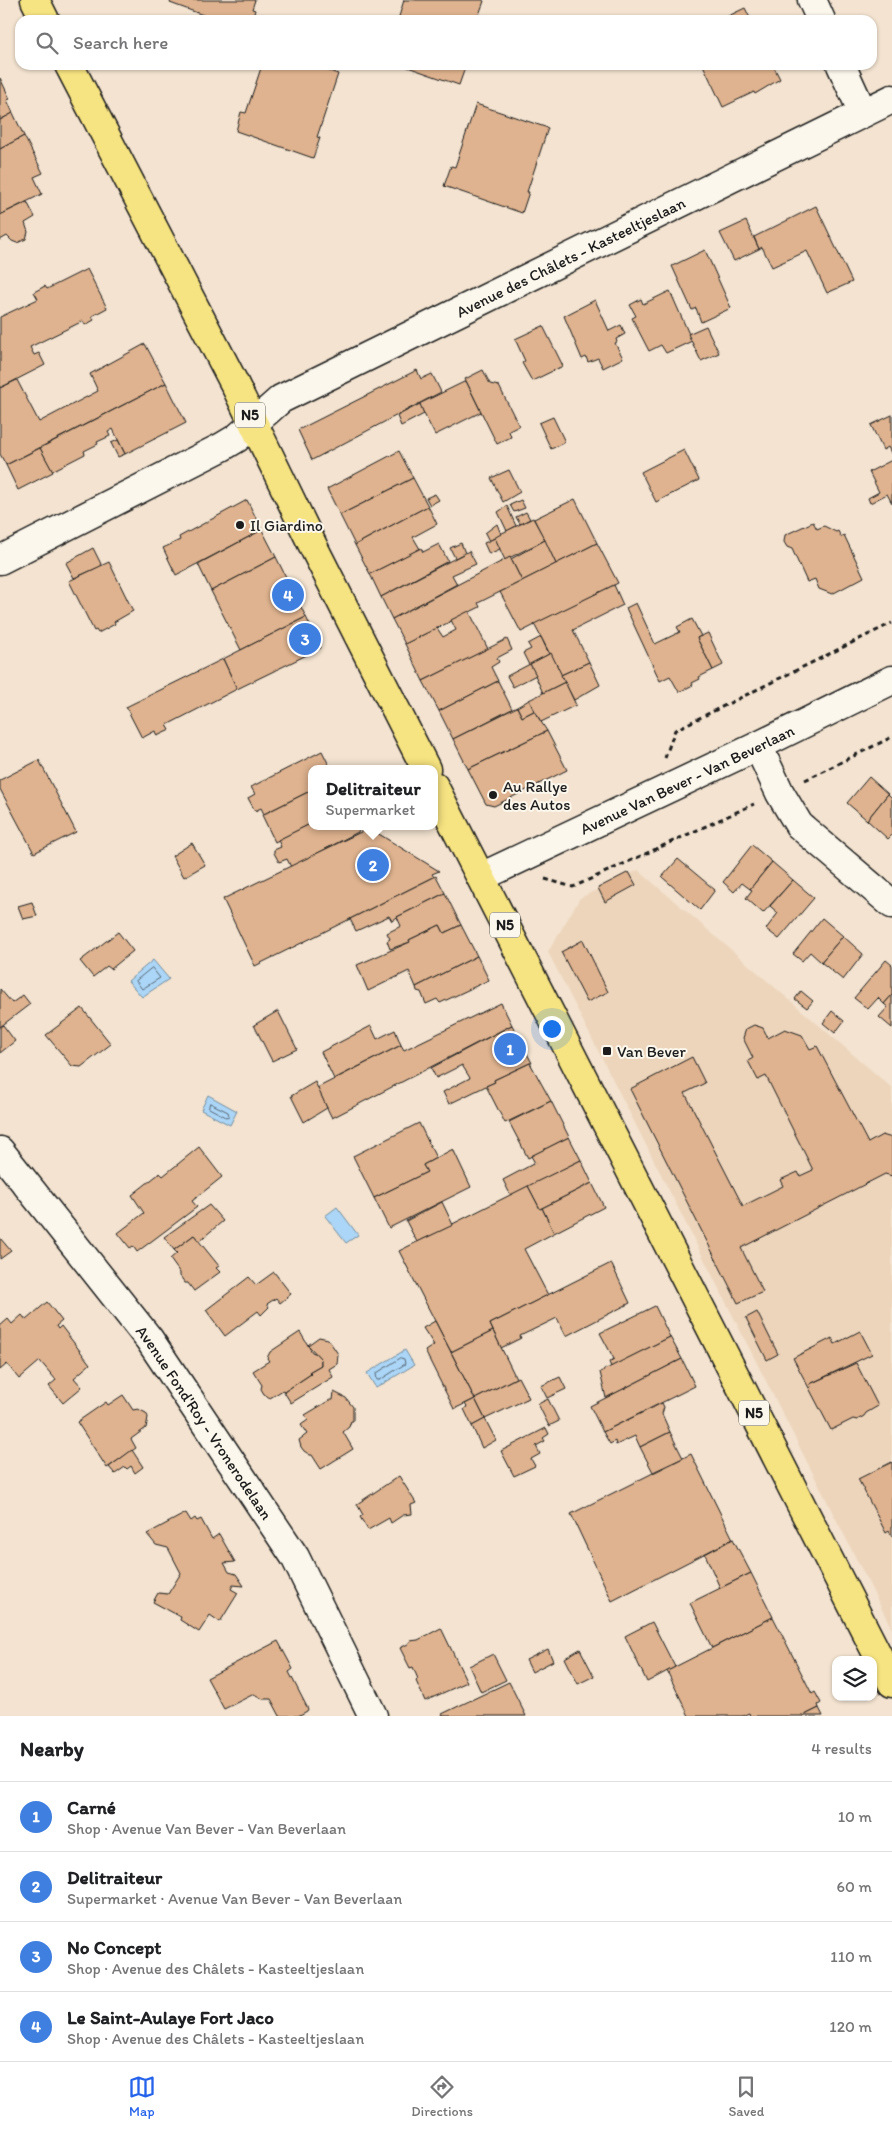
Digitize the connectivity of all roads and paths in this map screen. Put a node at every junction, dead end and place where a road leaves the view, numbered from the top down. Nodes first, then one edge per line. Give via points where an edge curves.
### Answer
1 (35, 0) edge
2 (812, 0) edge
3 (42, 15) edge
4 (819, 15) edge
5 (71, 70) edge
6 (843, 70) edge
7 (892, 99) edge
8 (863, 113) junction
9 (254, 423) junction
10 (0, 560) edge
11 (892, 623) edge
12 (892, 680) edge
13 (675, 730) dead end
14 (892, 738) edge
15 (758, 746) junction
16 (424, 765) edge
17 (780, 793) junction
18 (438, 794) edge
19 (481, 878) junction
20 (591, 878) dead end
21 (892, 904) edge
22 (0, 1151) edge
23 (892, 1682) edge
24 (373, 1716) edge

1 - 3 main road
2 - 4 street
5 - 9 main road, N5
6 - 8 street
7 - 8 street, Avenue des Châlets - Kasteeltjeslaan
8 - 9 street, Avenue des Châlets - Kasteeltjeslaan via 281,399
9 - 10 street, Avenue des Châlets - Kasteeltjeslaan via 222,447
9 - 16 main road, N5
11 - 13 path
12 - 15 street, Avenue Van Bever - Van Beverlaan
14 - 17 path
15 - 17 street
15 - 19 street, Avenue Van Bever - Van Beverlaan
17 - 20 path
17 - 21 street via 799,825
18 - 19 main road, N5
19 - 23 main road, N5
22 - 24 street, Avenue Fond'Roy - Vronerodelaan via 149,1339 295,1557

